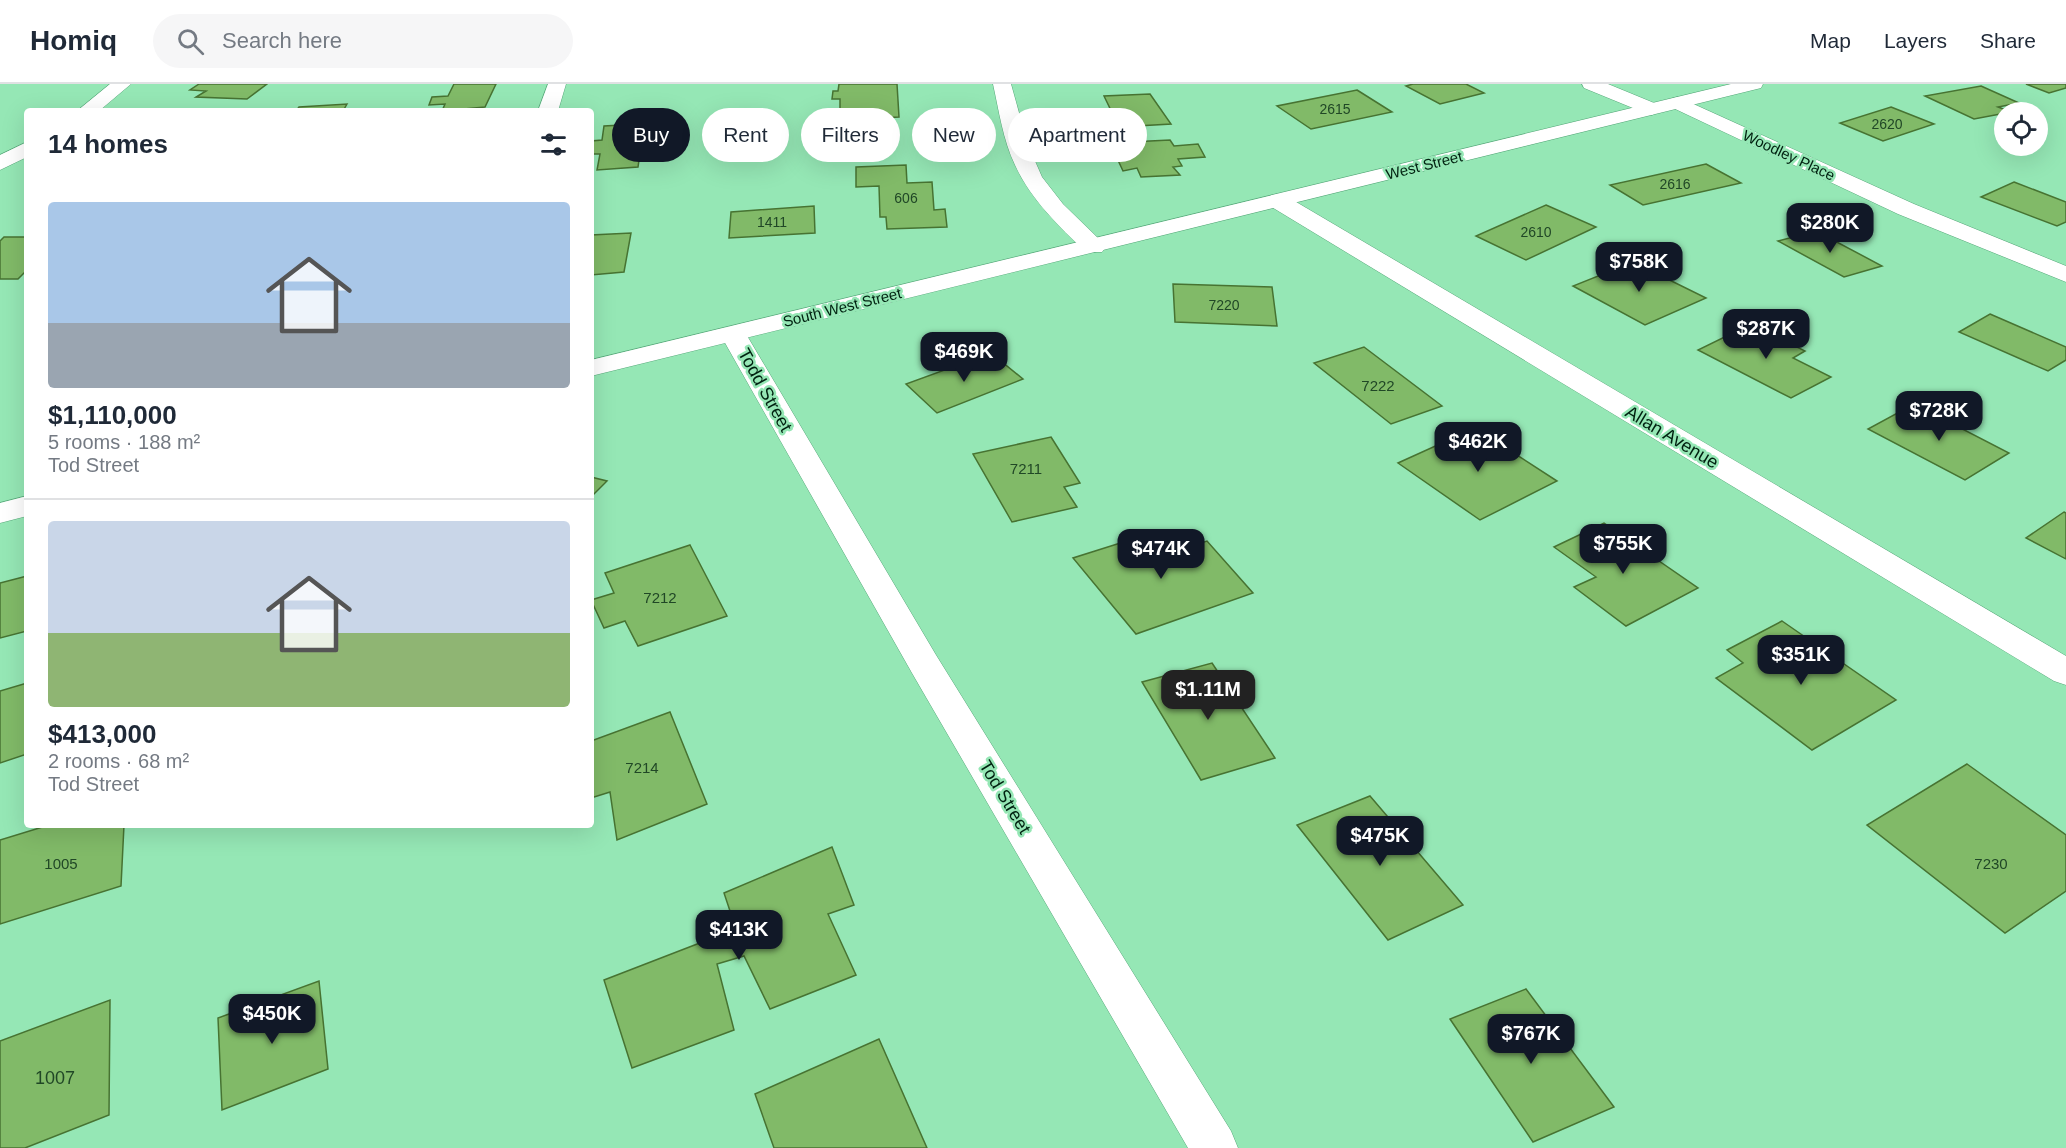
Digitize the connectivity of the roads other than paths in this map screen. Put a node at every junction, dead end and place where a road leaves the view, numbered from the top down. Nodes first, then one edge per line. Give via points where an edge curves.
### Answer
1 (122, 84) edge
2 (557, 84) edge
3 (1002, 84) edge
4 (1591, 84) edge
5 (1754, 84) edge
6 (1678, 103) junction
7 (91, 108) edge
8 (549, 108) edge
9 (1652, 109) junction
10 (24, 150) edge
11 (0, 164) edge
12 (1278, 201) junction
13 (1094, 247) junction
14 (2066, 274) edge
15 (733, 334) junction
16 (594, 367) edge
17 (796, 447) joint
18 (24, 507) edge
19 (0, 513) edge
20 (2066, 672) edge
21 (1214, 1148) edge

1 - 7 street
2 - 8 street
3 - 13 street via 1024,162 1037,188
4 - 9 street
5 - 6 street, West Street
6 - 9 street, West Street
6 - 14 street, Woodley Place via 1906,209
9 - 12 street, West Street
10 - 11 street
12 - 13 street, West Street
12 - 20 street, Allan Avenue
13 - 15 street, South West Street
15 - 16 street, South West Street
15 - 17 street, Todd Street
17 - 21 street, Tod Street
18 - 19 street

